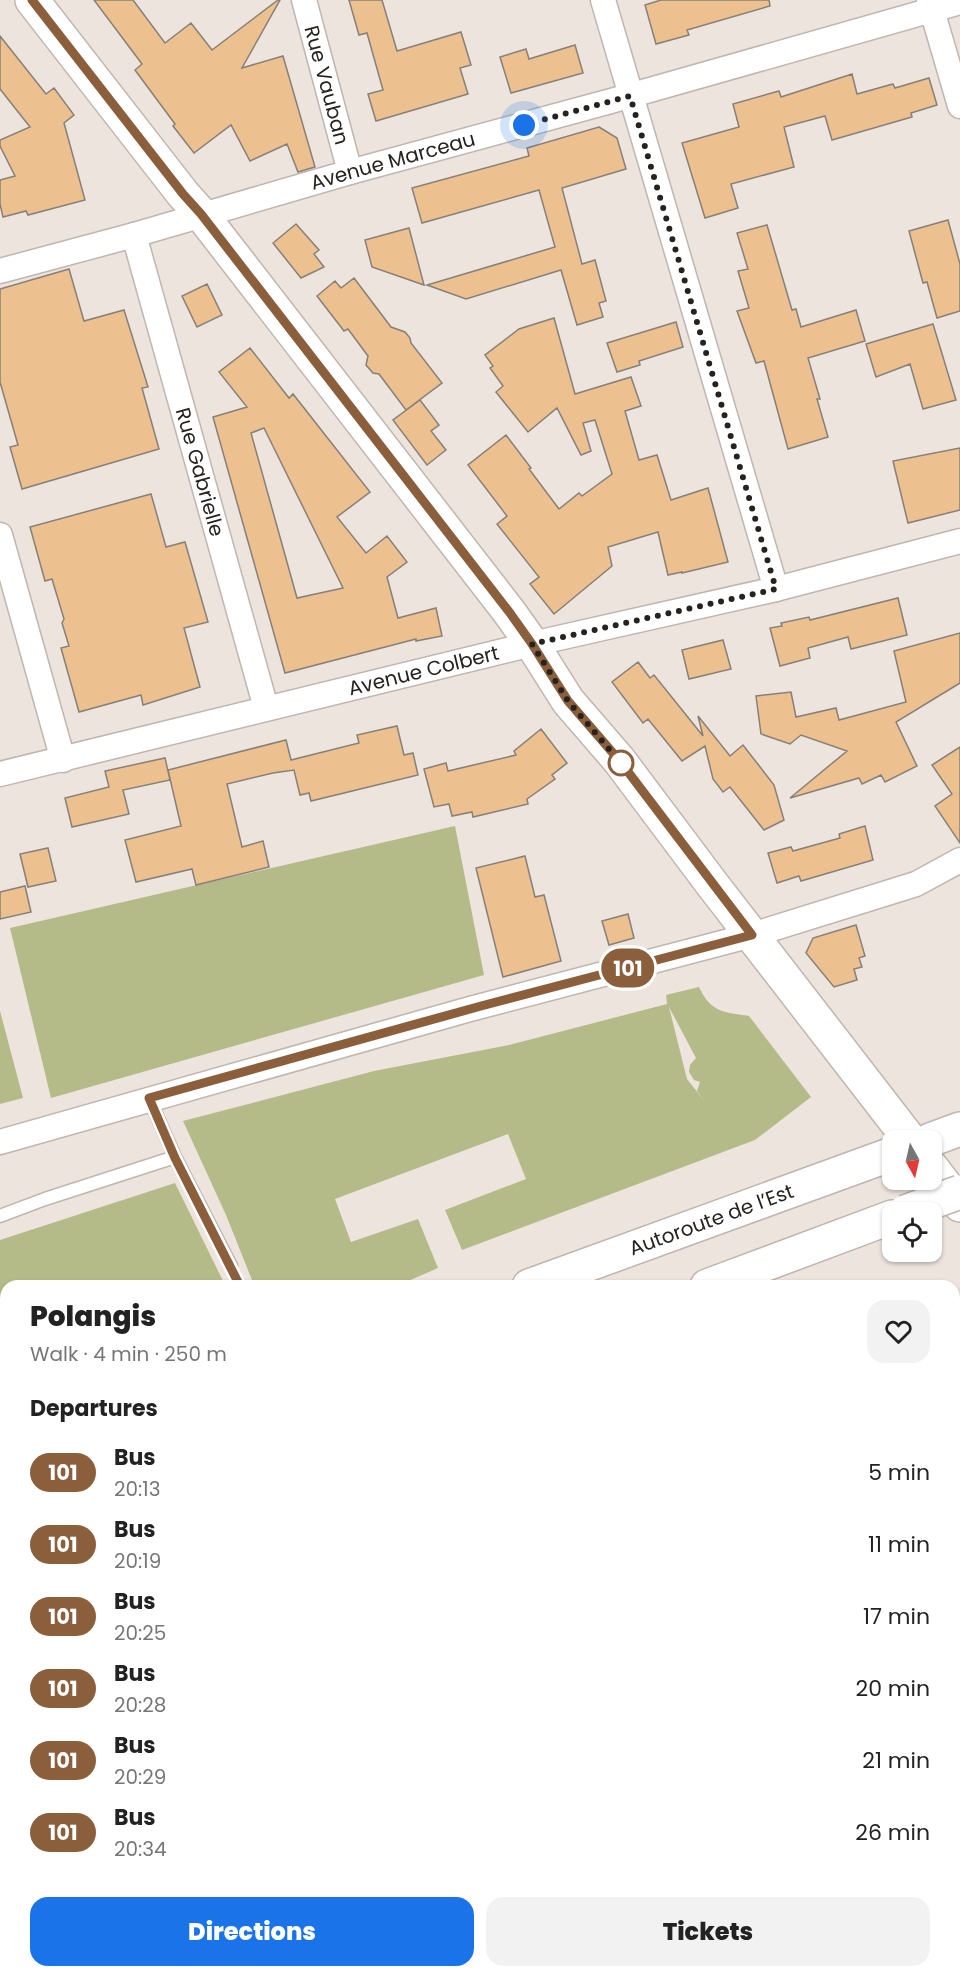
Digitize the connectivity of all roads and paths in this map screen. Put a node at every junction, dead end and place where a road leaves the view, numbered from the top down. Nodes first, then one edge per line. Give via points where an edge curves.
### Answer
1 (32, 0) edge
2 (304, 0) edge
3 (603, 0) edge
4 (960, 2) edge
5 (931, 5) edge
6 (630, 96) junction
7 (960, 106) edge
8 (350, 172) junction
9 (201, 214) junction
10 (134, 235) junction
11 (0, 271) edge
12 (0, 535) edge
13 (960, 541) edge
14 (776, 589) junction
15 (532, 644) junction
16 (266, 708) junction
17 (63, 760) junction
18 (0, 774) edge
19 (960, 860) edge
20 (752, 935) junction
21 (149, 1098) junction
22 (960, 1129) edge
23 (902, 1130) edge
24 (942, 1136) edge
25 (0, 1142) edge
26 (175, 1158) junction
27 (882, 1158) edge
28 (942, 1181) edge
29 (960, 1192) edge
30 (932, 1202) edge
31 (960, 1205) edge
32 (0, 1216) edge
33 (882, 1221) edge
34 (231, 1266) dead end
35 (546, 1280) edge
36 (723, 1280) edge

1 - 9 main road
2 - 8 street, Rue Vauban
3 - 6 street
4 - 5 street, Avenue Marceau
5 - 6 street, Avenue Marceau
5 - 7 street
6 - 8 street, Avenue Marceau
6 - 14 street
8 - 9 street, Avenue Marceau
9 - 10 street, Avenue Marceau
9 - 15 main road
10 - 11 street, Avenue Marceau
10 - 16 street, Rue Gabrielle
12 - 17 street
13 - 14 street, Avenue Colbert
14 - 15 street, Avenue Colbert
15 - 16 street, Avenue Colbert
15 - 20 main road via 568,701 619,760
16 - 17 street, Avenue Colbert
17 - 18 street, Avenue Colbert
19 - 20 street via 916,884
20 - 21 street
20 - 23 main road
21 - 25 street
21 - 26 lane
22 - 24 main road
26 - 32 lane
26 - 34 lane
27 - 35 main road, Autoroute de l’Est
28 - 31 main road
29 - 30 main road, bridge
33 - 36 main road

